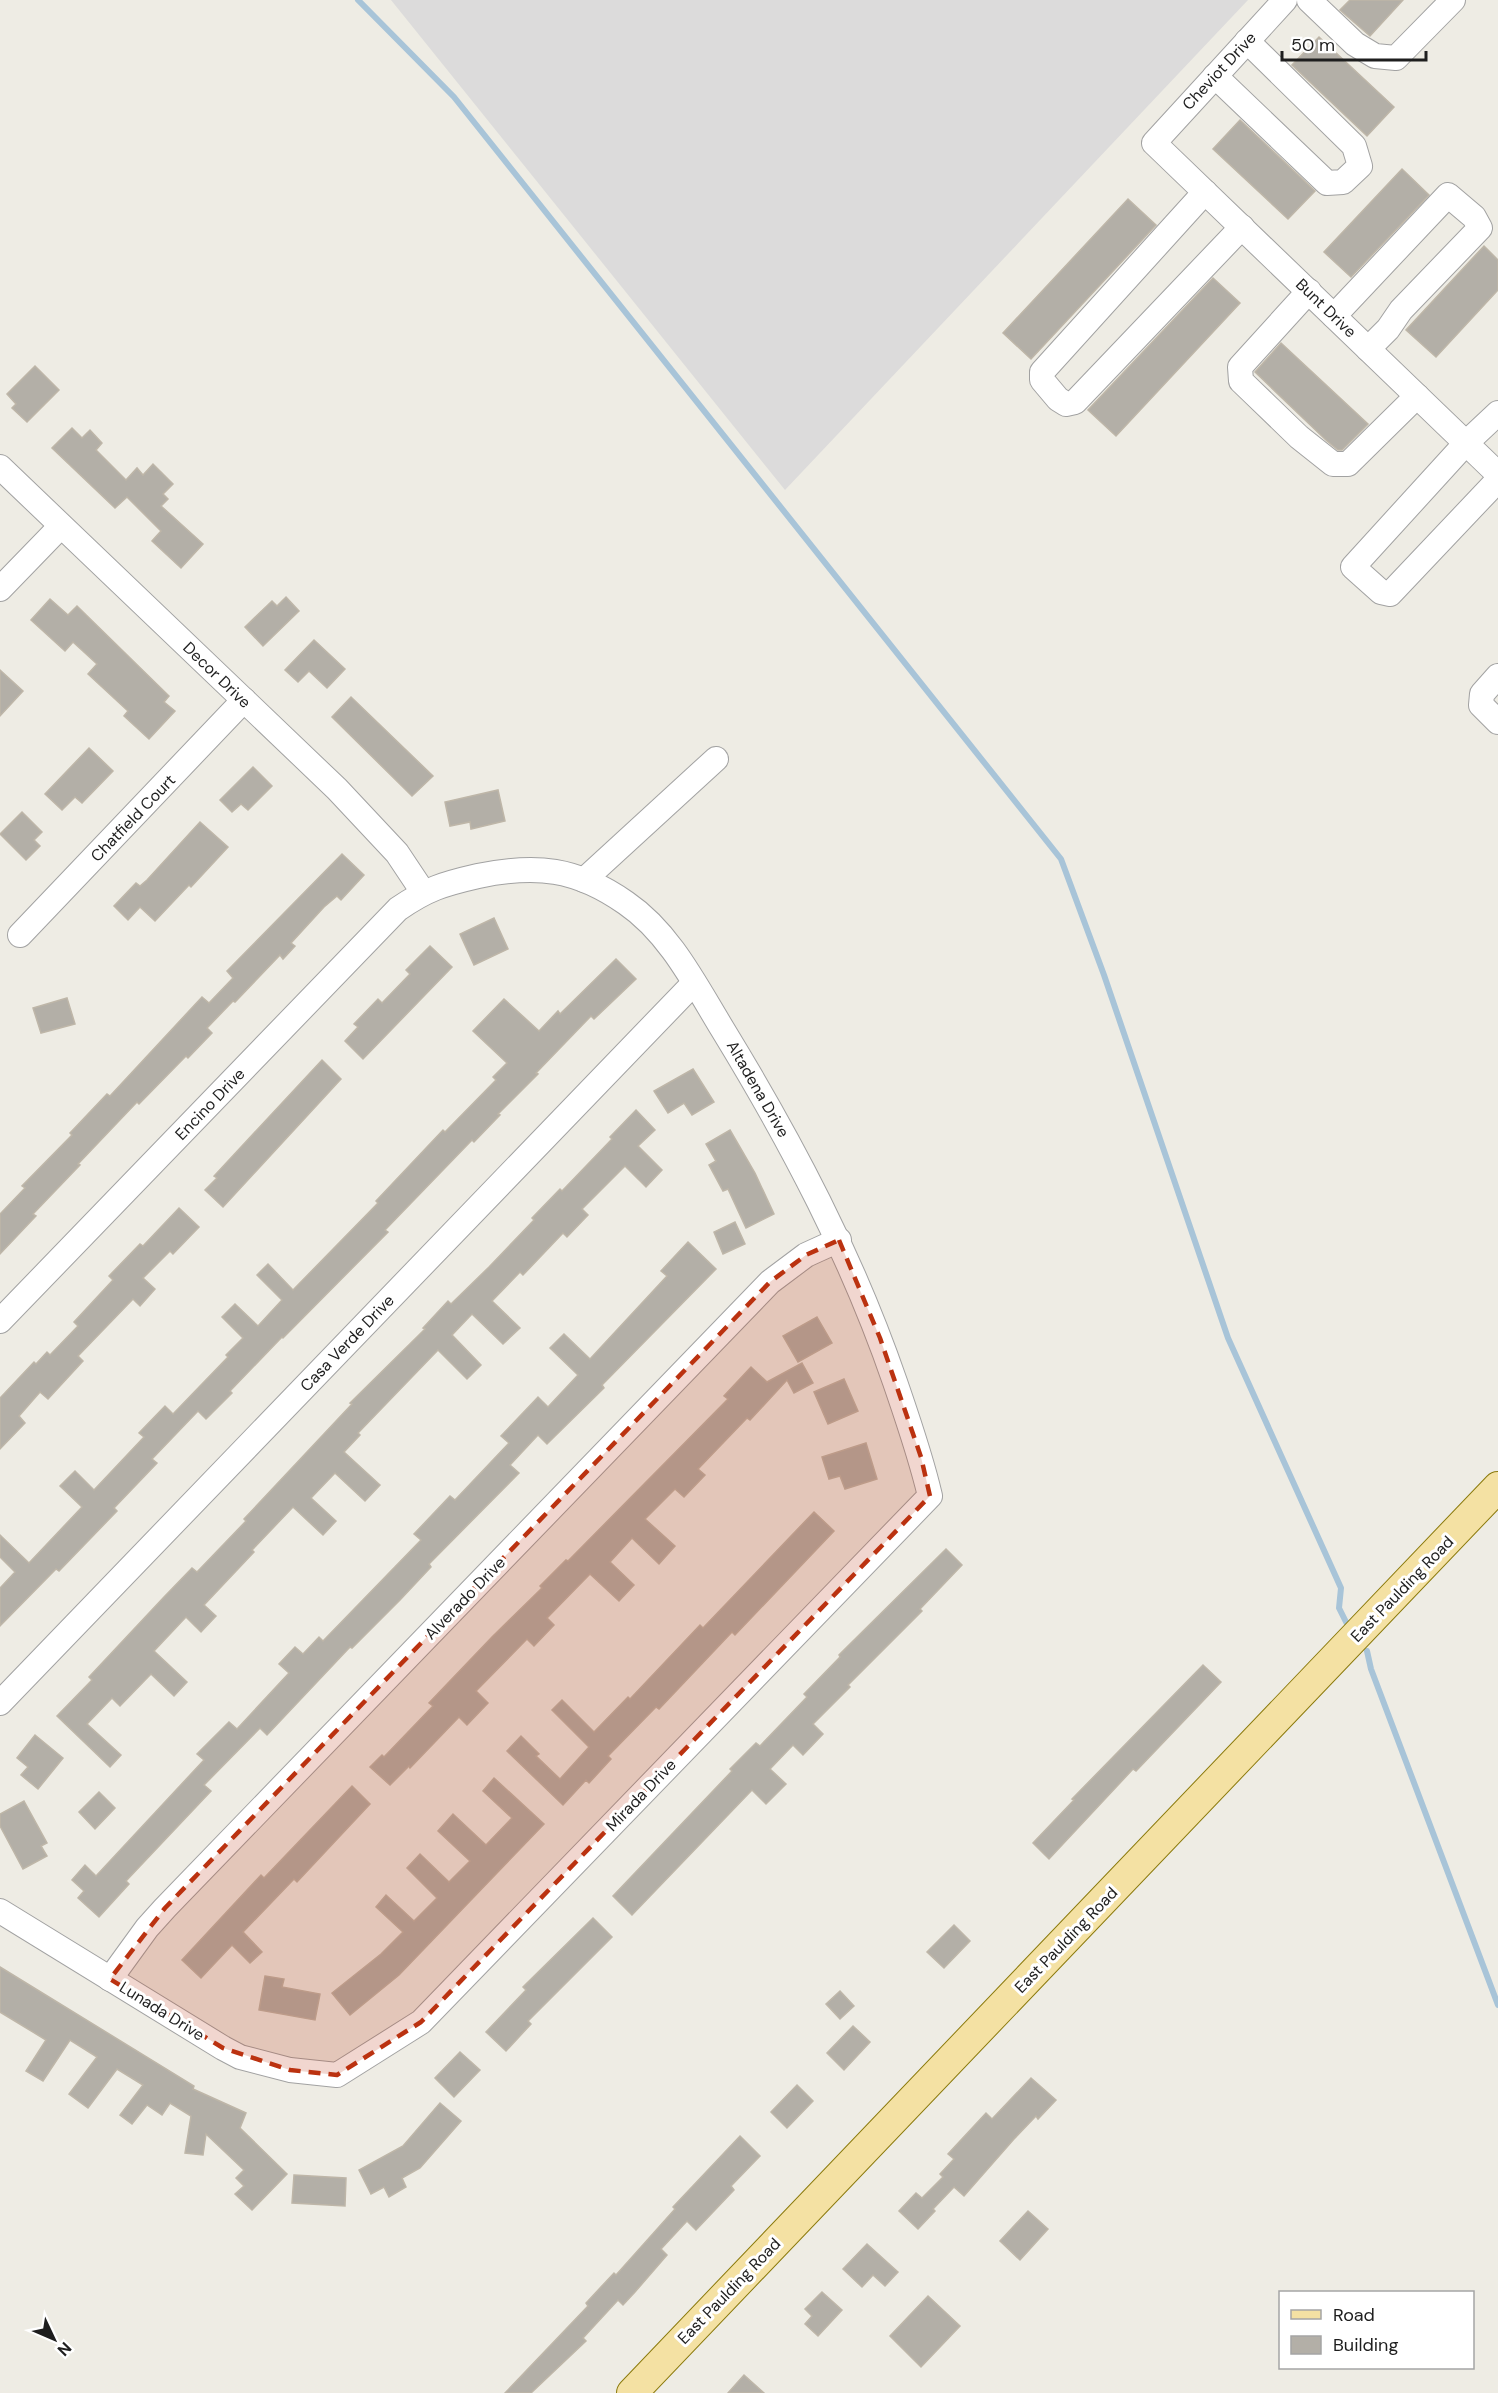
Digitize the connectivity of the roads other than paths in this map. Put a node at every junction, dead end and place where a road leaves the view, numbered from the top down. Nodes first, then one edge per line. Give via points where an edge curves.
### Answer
1 (1285, 0) edge
2 (1309, 0) edge
3 (1454, 0) edge
4 (1247, 41) junction
5 (1215, 76) junction
6 (1154, 143) joint
7 (1204, 192) junction
8 (1242, 227) junction
9 (1309, 291) junction
10 (1334, 316) junction
11 (1368, 349) junction
12 (1417, 396) junction
13 (1498, 413) edge
14 (1466, 443) junction
15 (0, 467) edge
16 (1498, 474) edge
17 (1498, 480) edge
18 (61, 526) junction
19 (0, 589) edge
20 (1498, 676) edge
21 (244, 700) junction
22 (1498, 722) edge
23 (716, 759) dead end
24 (584, 880) junction
25 (423, 892) junction
26 (20, 935) dead end
27 (694, 982) junction
28 (839, 1240) junction
29 (0, 1321) edge
30 (1498, 1487) edge
31 (930, 1496) joint
32 (0, 1703) edge
33 (0, 1911) edge
34 (111, 1979) junction
35 (337, 2075) joint
36 (632, 2393) edge

1 - 4 street, Cheviot Drive
2 - 3 street via 1355,44 1375,56 1396,58
4 - 5 street, Cheviot Drive
4 - 5 street via 1354,146 1360,166 1343,182 1327,183
5 - 6 street, Cheviot Drive
6 - 7 street, Bunt Drive
7 - 8 street, Bunt Drive
7 - 8 street via 1042,372 1042,380 1058,399 1066,404 1075,402
8 - 9 street, Bunt Drive
9 - 10 street, Bunt Drive
9 - 12 street via 1240,367 1241,381 1333,464 1348,464
10 - 11 street, Bunt Drive
10 - 11 street via 1448,195 1474,217 1480,228
11 - 12 street, Bunt Drive
12 - 14 street, Bunt Drive
13 - 14 street
14 - 16 street, Bunt Drive
14 - 17 street via 1353,567 1381,592 1390,594
15 - 18 street, Decor Drive
18 - 19 street
18 - 21 street, Decor Drive
20 - 22 street via 1482,694 1481,705
21 - 25 street, Decor Drive via 378,832
21 - 26 street, Chatfield Court
23 - 24 street
24 - 25 street, Altadena Drive via 547,870 511,869
24 - 27 street, Altadena Drive via 641,914
25 - 29 street, Encino Drive via 398,909
27 - 28 street, Altadena Drive via 769,1105
27 - 32 street, Casa Verde Drive
28 - 31 street, Altadena Drive via 880,1338 921,1457
28 - 34 street, Alverado Drive via 806,1255 770,1282 165,1908
30 - 36 main road, East Paulding Road
31 - 35 street, Mirada Drive via 421,2022
33 - 34 street, Lunada Drive
34 - 35 street, Lunada Drive via 240,2057 290,2070

